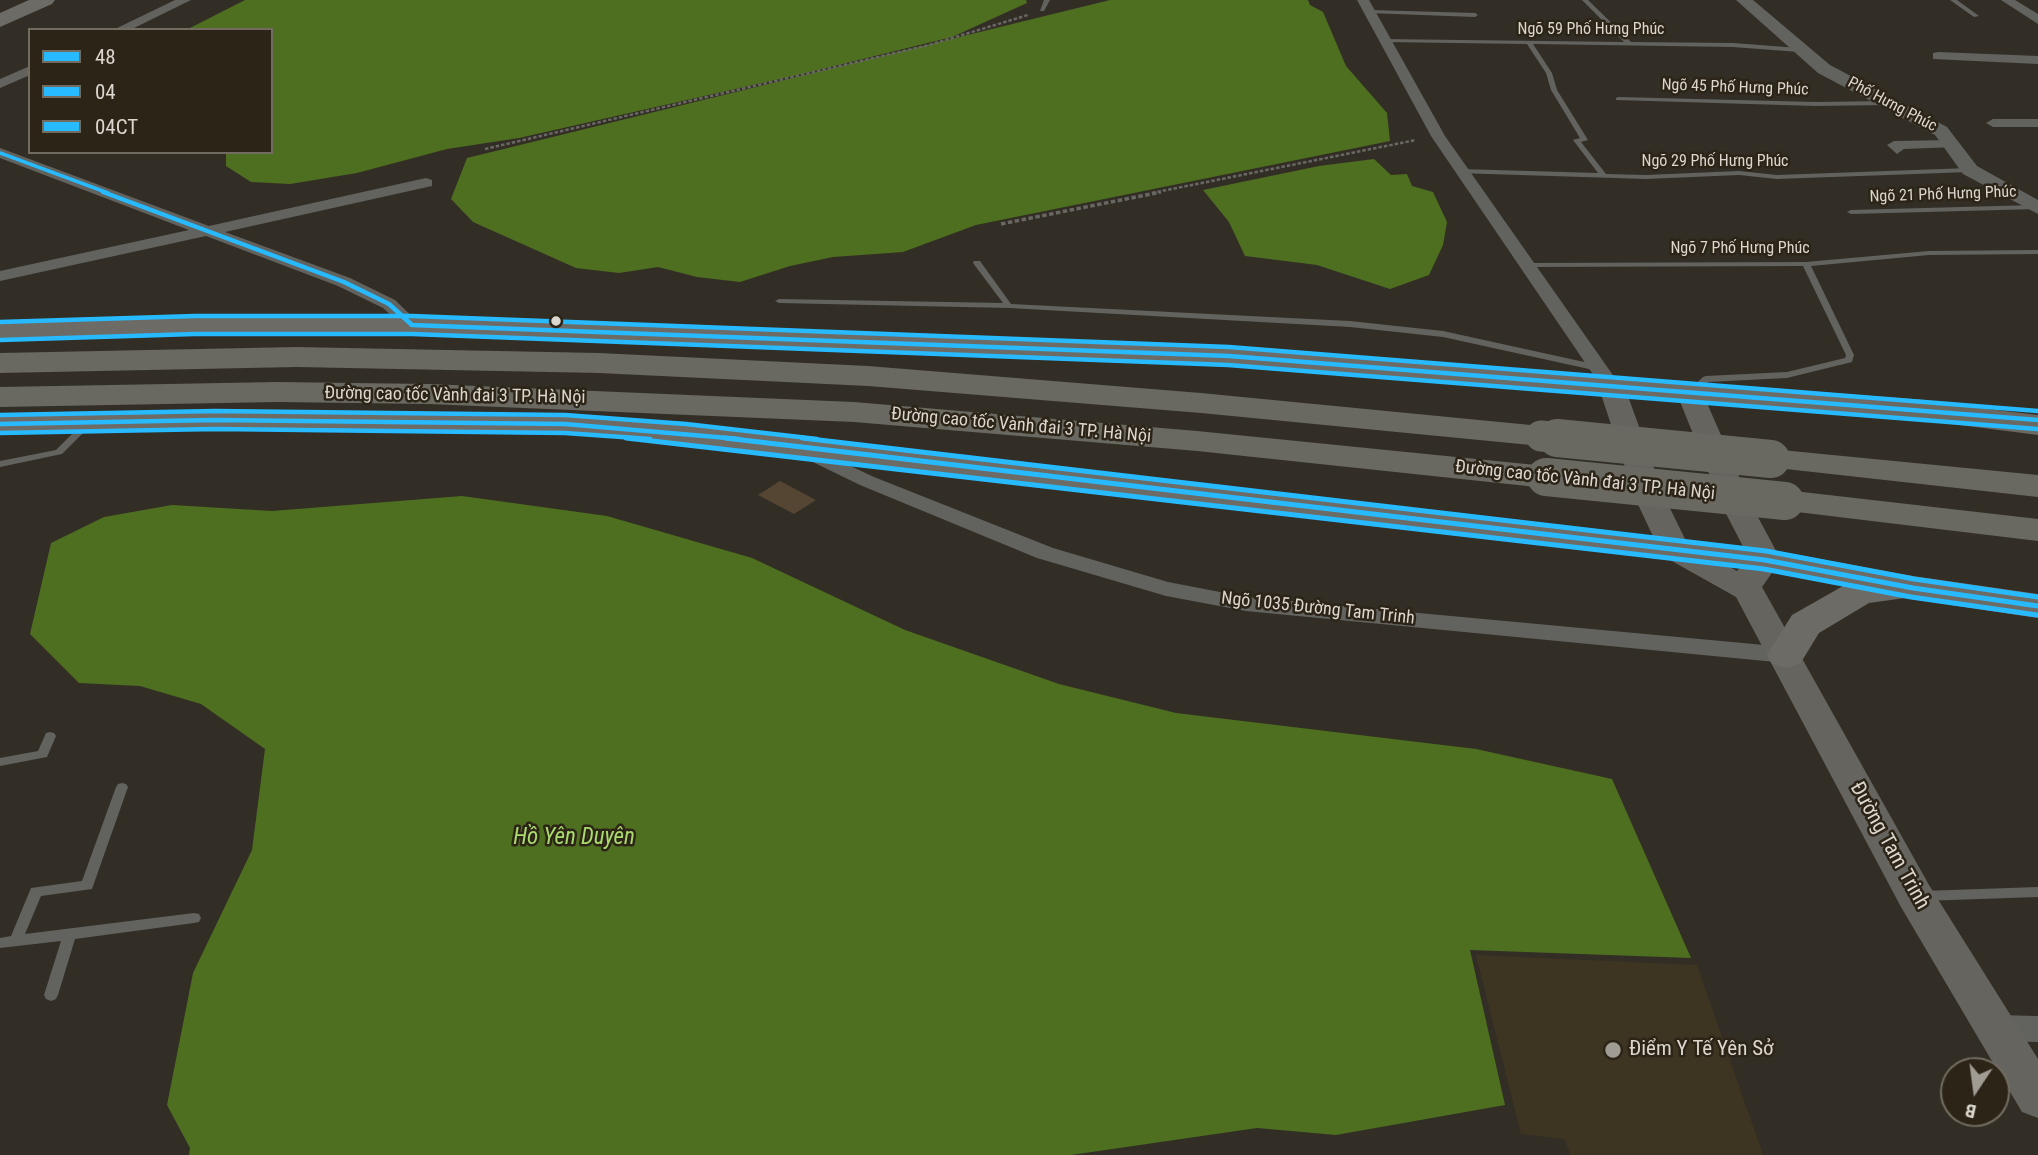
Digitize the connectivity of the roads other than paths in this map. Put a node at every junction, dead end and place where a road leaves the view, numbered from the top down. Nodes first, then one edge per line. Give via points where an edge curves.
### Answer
1 (45, 0) edge
2 (185, 0) edge
3 (1047, 0) edge
4 (1585, 0) edge
5 (1744, 0) edge
6 (1952, 0) edge
7 (2007, 0) edge
8 (1366, 6) edge
9 (1042, 10) road end
10 (1475, 15) dead end
11 (1976, 16) dead end
12 (2038, 20) edge
13 (0, 21) edge
14 (123, 28) edge
15 (1383, 40) junction
16 (1530, 44) junction
17 (1630, 44) junction
18 (1799, 50) junction
19 (1938, 57) dead end
20 (2038, 60) edge
21 (28, 71) edge
22 (0, 84) edge
23 (1618, 99) dead end
24 (1893, 103) junction
25 (1993, 123) dead end
26 (2038, 123) edge
27 (1952, 144) junction
28 (1897, 149) dead end
29 (1, 154) edge
30 (1970, 170) junction
31 (1460, 171) junction
32 (1603, 175) junction
33 (426, 183) dead end
34 (2037, 208) edge
35 (1851, 212) dead end
36 (205, 231) junction
37 (2038, 252) edge
38 (977, 263) dead end
39 (1806, 264) junction
40 (1527, 265) junction
41 (0, 276) edge
42 (779, 301) dead end
43 (1009, 306) junction
44 (412, 325) junction
45 (0, 331) edge
46 (0, 363) edge
47 (1605, 378) junction
48 (1690, 394) junction
49 (0, 397) edge
50 (1893, 408) junction
51 (2038, 419) edge
52 (91, 420) junction
53 (0, 424) edge
54 (2038, 425) edge
55 (793, 444) junction
56 (0, 464) edge
57 (2038, 486) edge
58 (2038, 530) edge
59 (1674, 549) junction
60 (1756, 575) junction
61 (1913, 588) junction
62 (2038, 606) edge
63 (1786, 655) junction
64 (50, 736) dead end
65 (0, 762) edge
66 (122, 787) dead end
67 (2038, 892) edge
68 (1915, 896) junction
69 (194, 918) dead end
70 (70, 934) junction
71 (16, 942) junction
72 (0, 943) edge
73 (51, 995) dead end
74 (1997, 1028) junction
75 (2038, 1028) edge
76 (2038, 1098) edge

1 - 13 main road
2 - 14 street
3 - 9 lane
4 - 17 lane
5 - 18 street, Phố Hưng Phúc
6 - 11 lane
7 - 12 street
8 - 10 lane
8 - 15 street
15 - 16 lane, Ngõ 59 Phố Hưng Phúc
15 - 31 street
16 - 17 lane, Ngõ 59 Phố Hưng Phúc
16 - 32 lane via 1585,140 1576,140
17 - 18 lane, Ngõ 59 Phố Hưng Phúc
18 - 24 street, Phố Hưng Phúc via 1824,69
19 - 20 street
21 - 22 street
23 - 24 lane, Ngõ 45 Phố Hưng Phúc
24 - 27 street, Phố Hưng Phúc via 1941,131
25 - 26 street
27 - 28 street via 1894,145
27 - 30 street, Phố Hưng Phúc
29 - 36 street
30 - 32 lane, Ngõ 29 Phố Hưng Phúc via 1777,177 1739,173
30 - 34 street, Phố Hưng Phúc
31 - 32 lane, Ngõ 29 Phố Hưng Phúc
31 - 40 street
33 - 36 street
34 - 35 lane, Ngõ 21 Phố Hưng Phúc
36 - 41 street
36 - 44 street via 369,293
37 - 39 lane, Ngõ 7 Phố Hưng Phúc via 1929,253
38 - 43 lane
39 - 40 lane, Ngõ 7 Phố Hưng Phúc
39 - 48 lane via 1849,360 1787,375 1706,379
40 - 47 street
42 - 43 lane
43 - 47 lane via 1350,324 1443,334
44 - 45 main road
44 - 47 main road via 1229,356
46 - 57 highway, Đường cao tốc Vành đai 3 TP. Hà Nội, bridge via 310,357 599,363 882,377 1201,403
47 - 48 main road
47 - 59 main road
48 - 50 main road
48 - 60 main road, Đường Tam Trinh via 1737,506
49 - 58 highway, Đường cao tốc Vành đai 3 TP. Hà Nội, bridge via 429,394 855,412 1197,441
50 - 51 main road
50 - 54 highway
52 - 53 main road
52 - 55 main road via 565,424
52 - 56 lane via 59,452
55 - 59 main road
55 - 63 street, Ngõ 1035 Đường Tam Trinh via 867,481 1045,553 1166,589 1246,604
59 - 60 main road
60 - 61 main road
60 - 63 main road, Đường Tam Trinh
61 - 62 main road
61 - 63 main road via 1861,592 1805,624
63 - 68 main road, Đường Tam Trinh
64 - 65 lane via 43,754
66 - 71 lane via 87,885 36,892
67 - 68 lane
68 - 74 main road, Đường Tam Trinh
69 - 70 lane
70 - 71 lane
70 - 73 lane
71 - 72 lane
74 - 75 street
74 - 76 main road, Đường Tam Trinh

